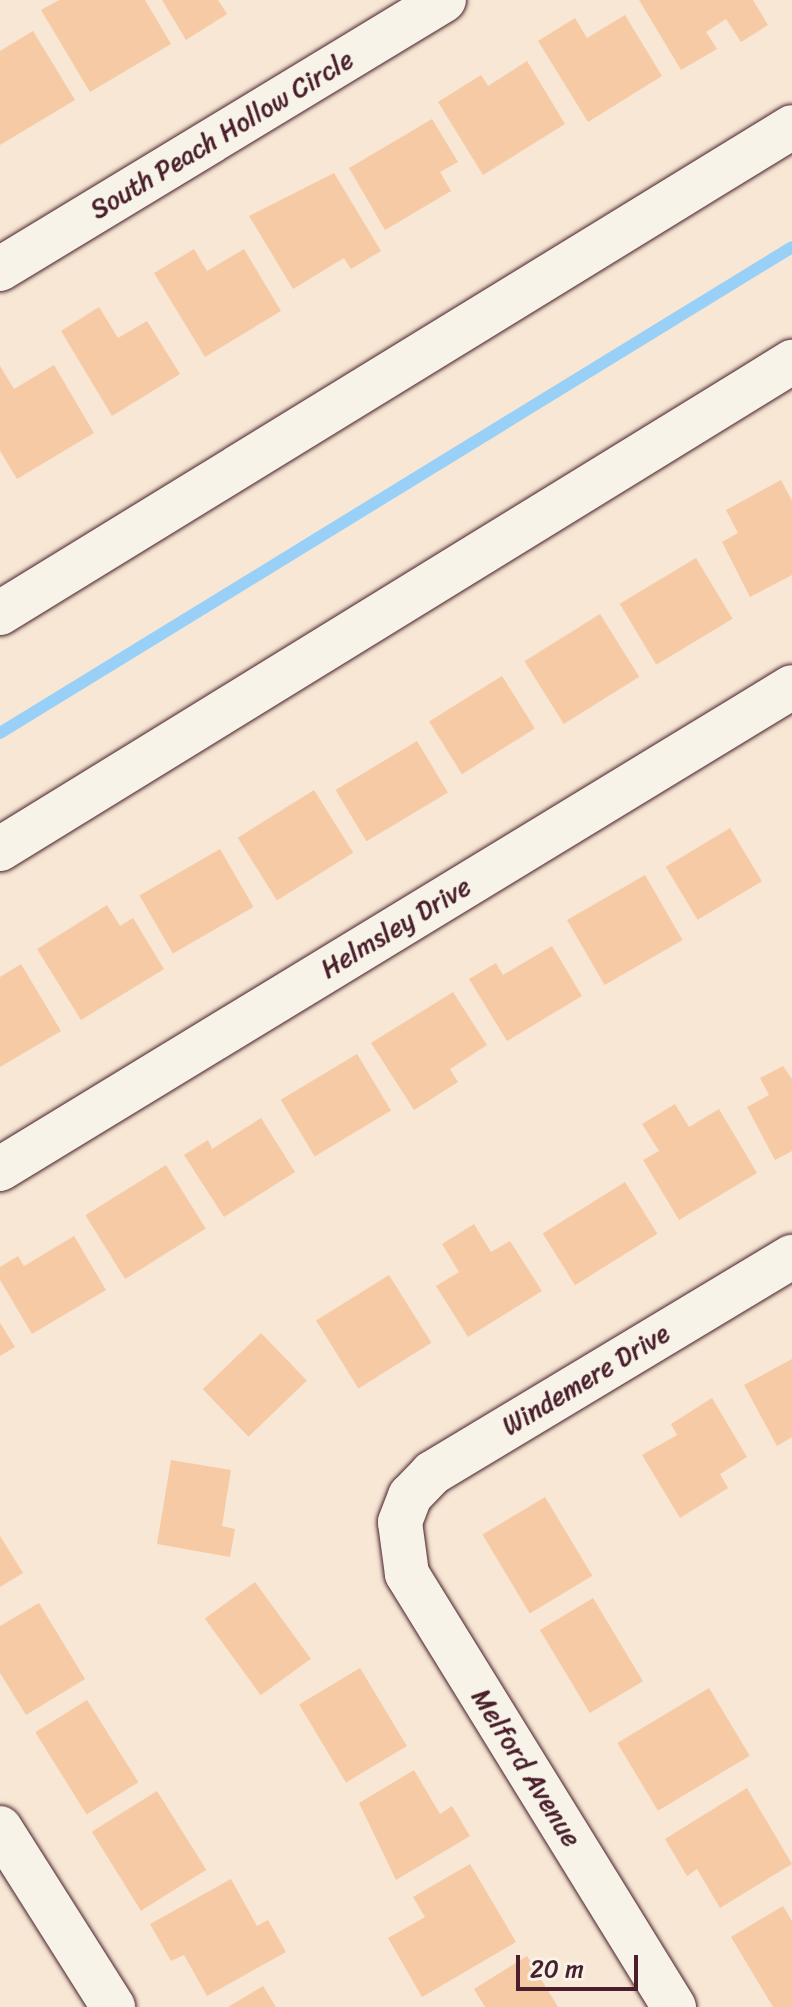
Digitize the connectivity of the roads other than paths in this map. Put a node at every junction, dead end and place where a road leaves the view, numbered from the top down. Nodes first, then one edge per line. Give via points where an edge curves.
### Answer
1 (444, 0) edge
2 (792, 127) edge
3 (0, 269) edge
4 (792, 362) edge
5 (0, 613) edge
6 (792, 687) edge
7 (0, 849) edge
8 (0, 1169) edge
9 (792, 1257) edge
10 (400, 1522) joint
11 (0, 1828) edge
12 (113, 2007) edge
13 (674, 2007) edge

1 - 3 street, South Peach Hollow Circle
2 - 5 street
4 - 7 street
6 - 8 street, Helmsley Drive
9 - 10 street, Windemere Drive via 432,1473 410,1496
10 - 13 street, Melford Avenue via 407,1574
11 - 12 street

